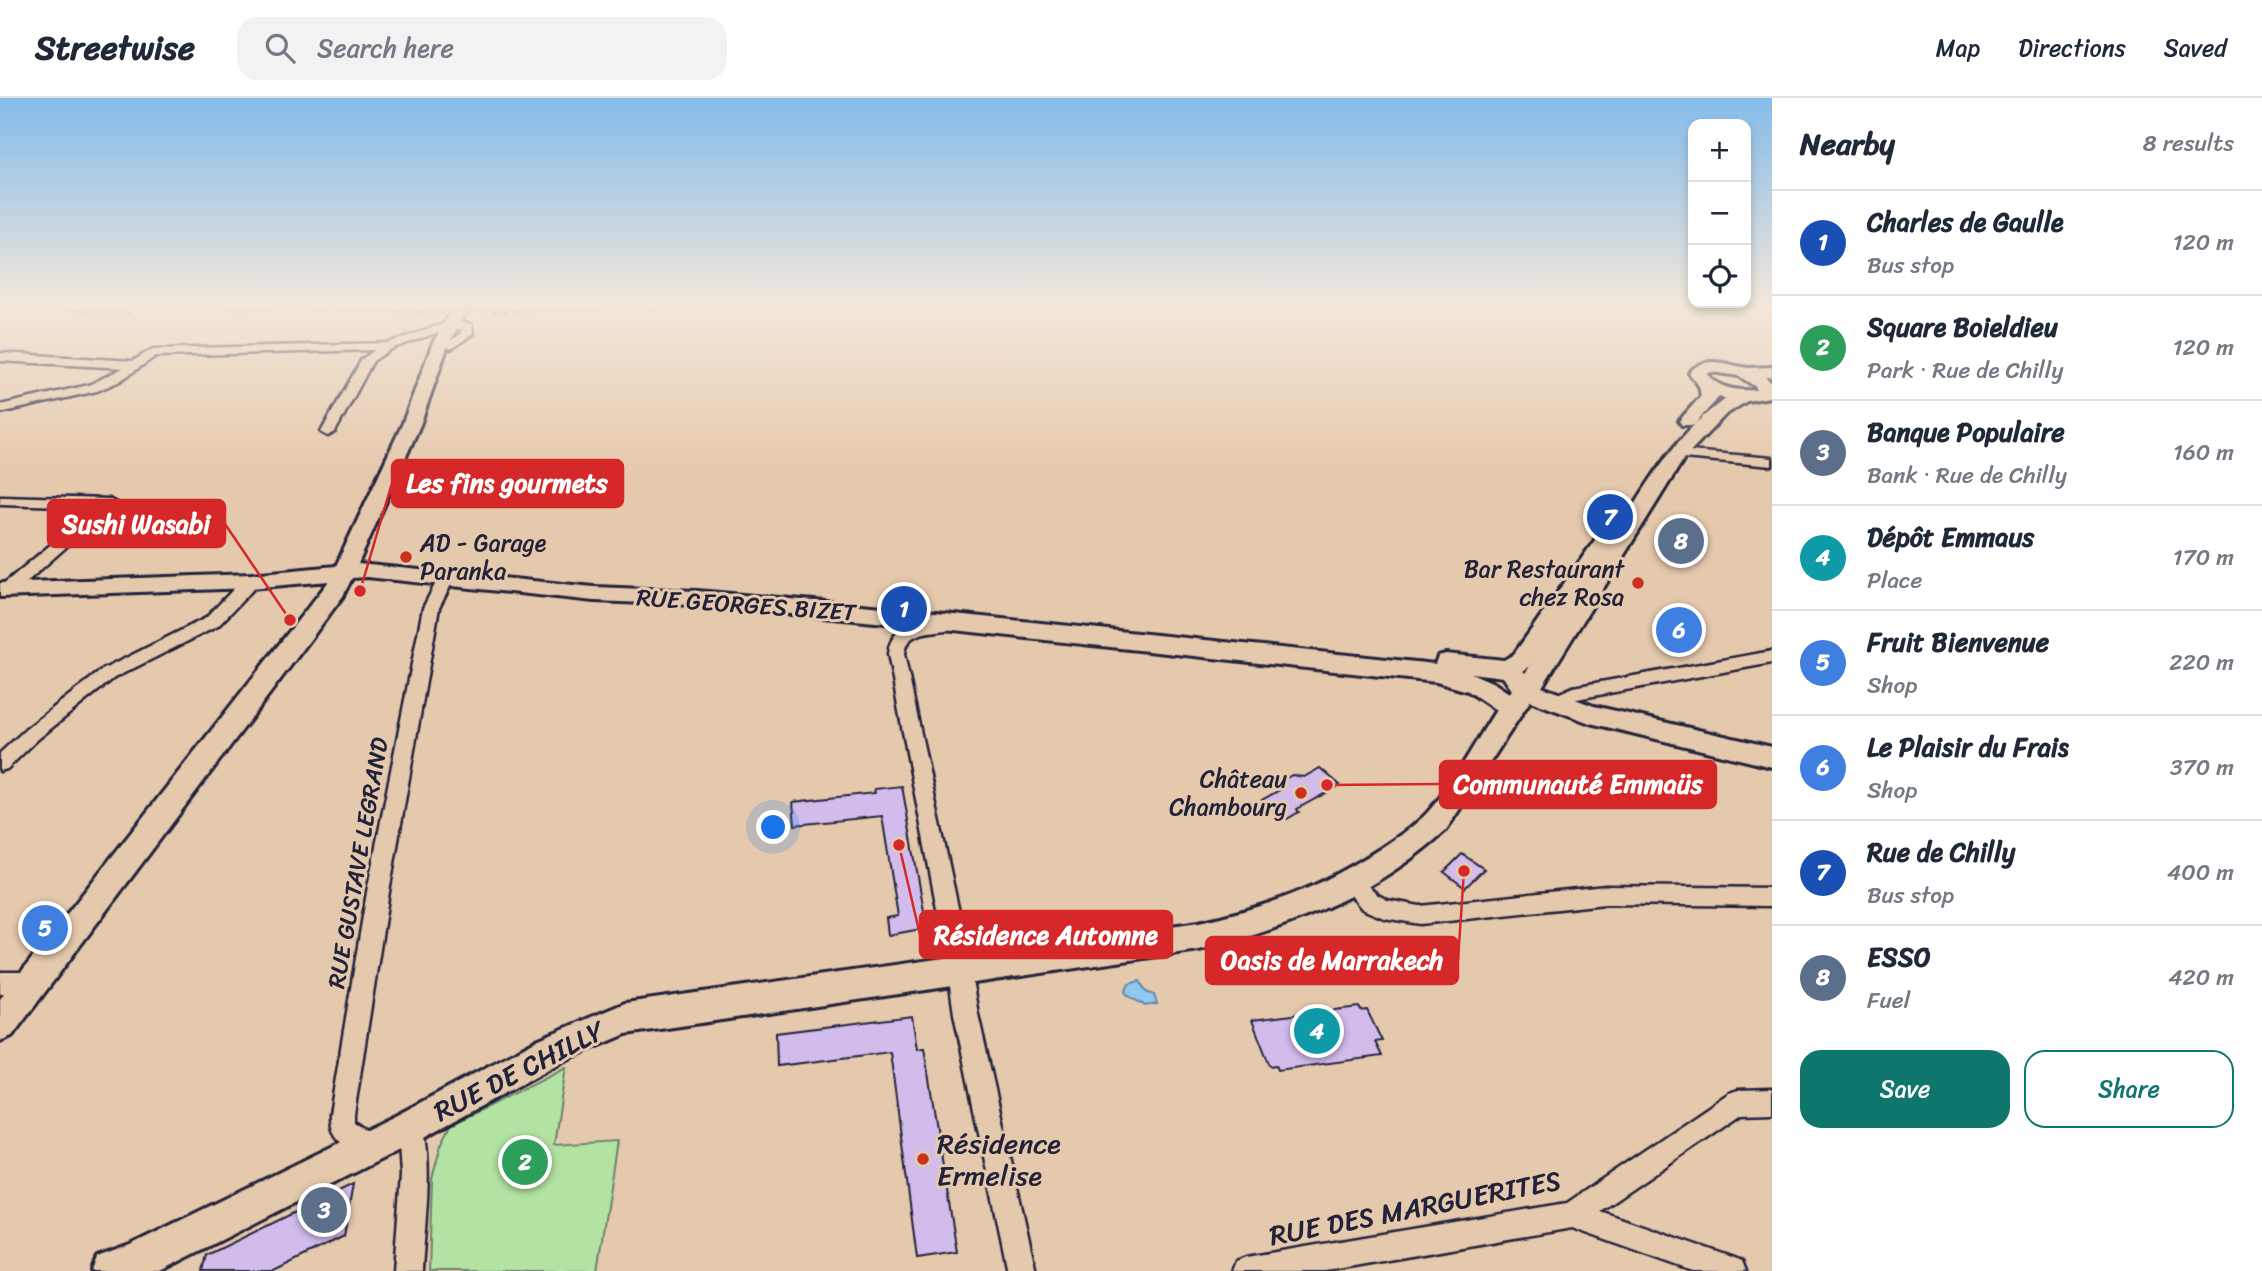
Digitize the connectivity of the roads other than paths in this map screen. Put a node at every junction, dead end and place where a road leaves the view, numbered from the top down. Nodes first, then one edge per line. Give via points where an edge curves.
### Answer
1 (41, 361) edge
2 (143, 361) edge
3 (367, 361) edge
4 (438, 361) edge
5 (132, 369) junction
6 (1770, 380) edge
7 (1707, 384) junction
8 (1742, 396) junction
9 (0, 409) edge
10 (328, 432) dead end
11 (1677, 454) junction
12 (1772, 462) edge
13 (0, 500) edge
14 (346, 571) junction
15 (446, 579) junction
16 (251, 581) junction
17 (4, 590) edge
18 (957, 623) junction
19 (1272, 654) junction
20 (1772, 657) edge
21 (1508, 669) junction
22 (1518, 699) junction
23 (1558, 702) junction
24 (1772, 757) edge
25 (0, 764) edge
26 (1351, 883) junction
27 (1772, 897) edge
28 (959, 970) junction
29 (15, 982) edge
30 (0, 1025) edge
31 (1772, 1101) edge
32 (411, 1126) junction
33 (363, 1150) junction
34 (1572, 1215) junction
35 (111, 1271) edge
36 (408, 1271) edge
37 (1022, 1271) edge
38 (1246, 1271) edge
39 (1732, 1271) edge

1 - 5 street
2 - 5 street
3 - 10 street
4 - 14 main road
5 - 9 street via 80,392
6 - 7 main road via 1714,367 1698,373
6 - 8 main road, RUE DE CHILLY via 1764,393
7 - 8 main road
7 - 21 main road via 1710,397 1663,452 1522,660
8 - 11 main road, RUE DE CHILLY via 1719,411
11 - 12 street
11 - 22 main road, RUE DE CHILLY via 1540,672
13 - 17 street via 108,503
14 - 15 main road, RUE GEORGES BIZET
14 - 16 main road, RUE GEORGES BIZET
14 - 29 main road via 300,640
15 - 18 main road, RUE GEORGES BIZET
15 - 33 street, RUE GUSTAVE LEGRAND via 426,630 342,1114 342,1127 361,1142
16 - 17 main road, RUE GEORGES BIZET
16 - 25 street via 212,622 108,674
18 - 19 main road, RUE GEORGES BIZET
18 - 28 street via 914,629 903,634 895,649
19 - 21 main road, RUE GEORGES BIZET
19 - 22 main road, RUE GEORGES BIZET via 1463,678
20 - 23 street via 1573,693
21 - 22 main road
22 - 23 main road
22 - 26 main road, RUE DE CHILLY via 1436,822
23 - 24 main road via 1590,714
26 - 27 street via 1384,909 1420,915 1605,895
26 - 28 main road, RUE DE CHILLY via 1282,914 1199,936
28 - 32 main road, RUE DE CHILLY via 625,1018 551,1050
28 - 37 street
29 - 30 main road
31 - 34 street, RUE DES MARGUERITES via 1738,1102
32 - 33 main road, RUE DE CHILLY
32 - 36 street via 414,1175
33 - 35 main road, RUE DE CHILLY
34 - 38 street, RUE DES MARGUERITES
34 - 39 street

